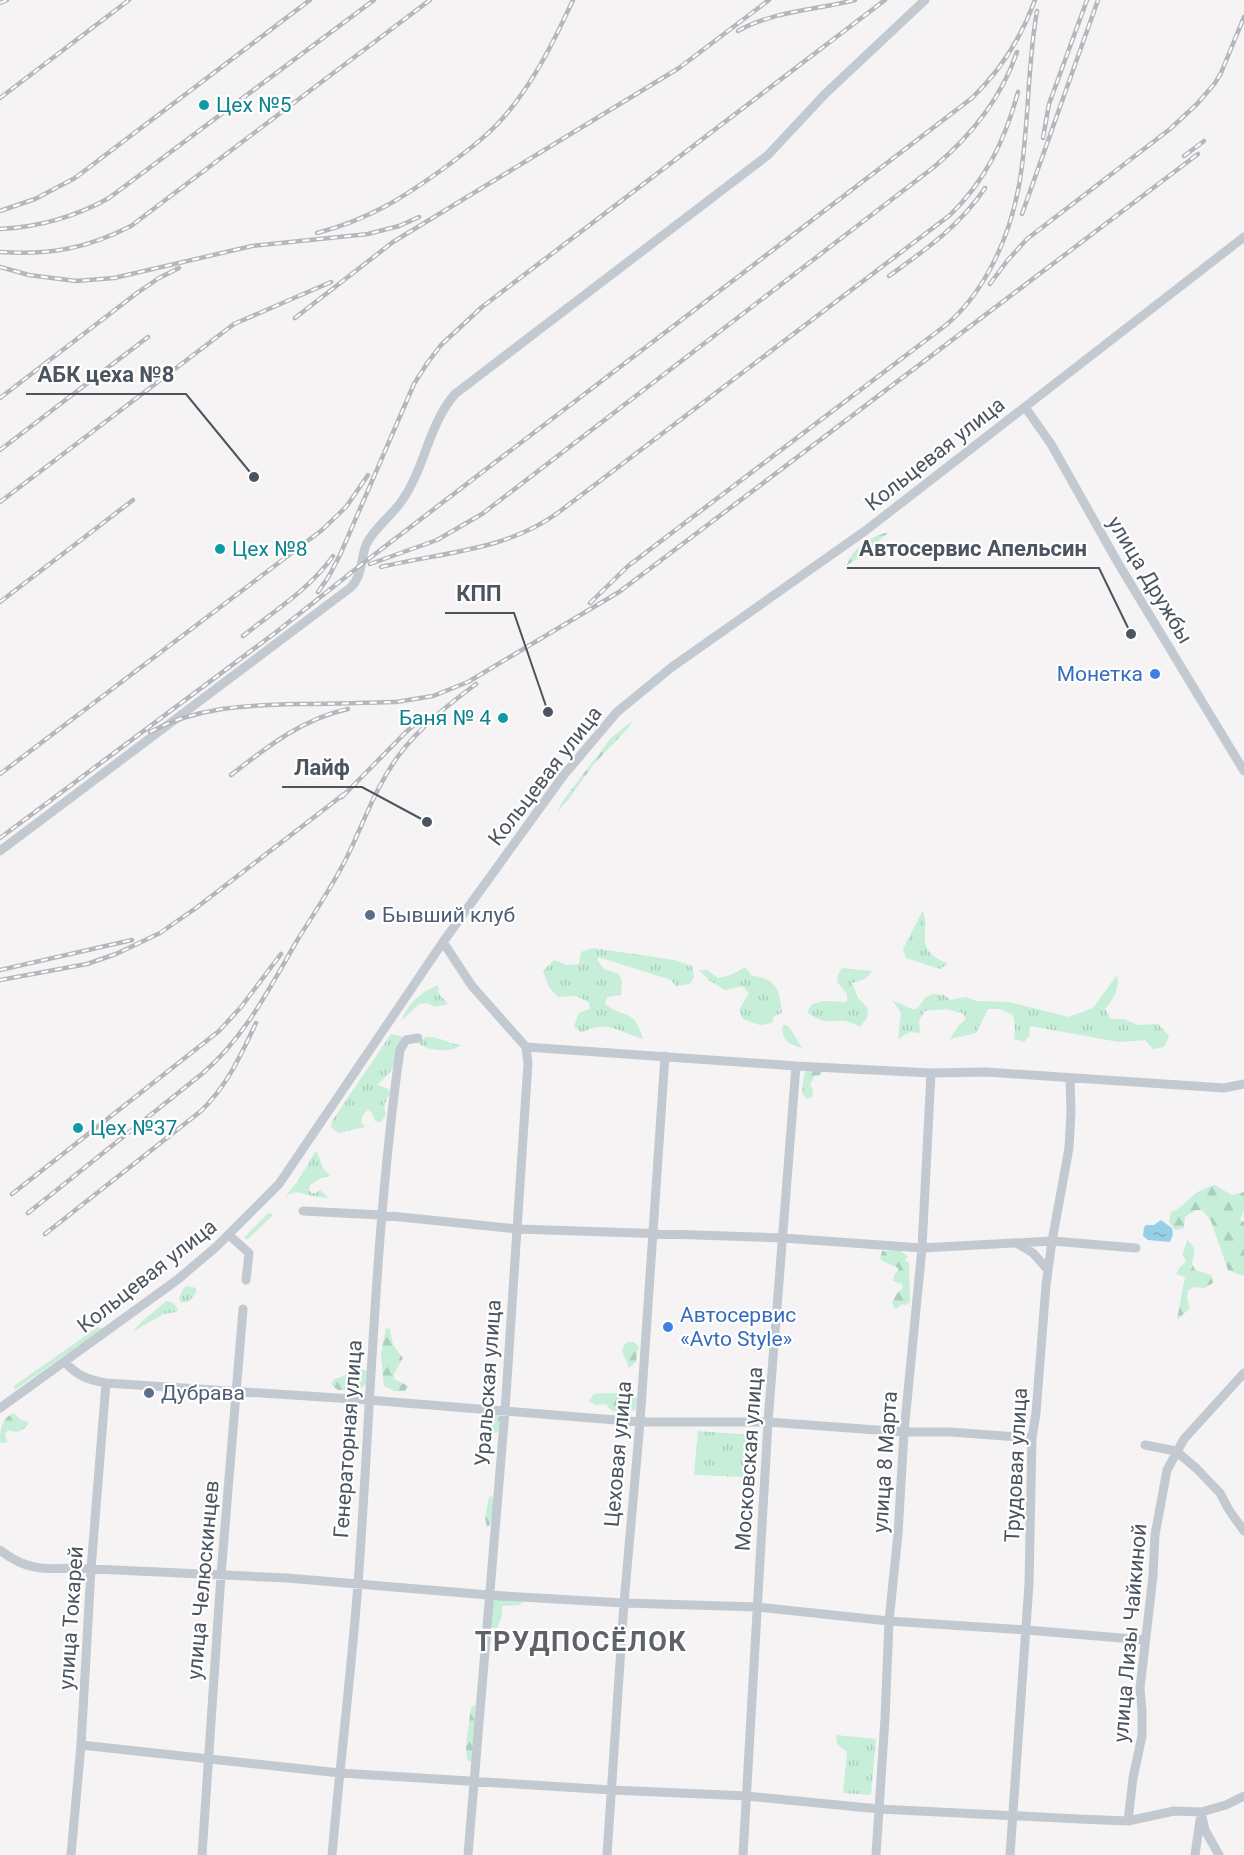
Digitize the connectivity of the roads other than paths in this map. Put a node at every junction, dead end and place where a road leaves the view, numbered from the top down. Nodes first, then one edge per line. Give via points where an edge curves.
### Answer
1 (925, 0) edge
2 (1244, 237) edge
3 (1025, 407) junction
4 (1244, 771) edge
5 (0, 851) edge
6 (443, 942) junction
7 (418, 1038) dead end
8 (526, 1047) junction
9 (665, 1056) junction
10 (796, 1066) junction
11 (931, 1072) junction
12 (1070, 1079) junction
13 (1244, 1084) edge
14 (303, 1211) dead end
15 (381, 1215) junction
16 (517, 1229) junction
17 (229, 1234) junction
18 (652, 1234) junction
19 (783, 1238) junction
20 (1052, 1241) junction
21 (1016, 1243) junction
22 (922, 1248) junction
23 (1136, 1248) dead end
24 (1048, 1269) junction
25 (246, 1280) dead end
26 (243, 1309) dead end
27 (65, 1362) junction
28 (1244, 1373) edge
29 (106, 1383) junction
30 (237, 1393) junction
31 (369, 1400) junction
32 (0, 1408) edge
33 (504, 1411) junction
34 (640, 1422) junction
35 (768, 1422) junction
36 (904, 1432) junction
37 (1032, 1437) junction
38 (1145, 1446) dead end
39 (1176, 1451) junction
40 (1244, 1532) edge
41 (0, 1550) edge
42 (91, 1569) junction
43 (221, 1575) junction
44 (358, 1585) junction
45 (488, 1595) junction
46 (624, 1603) junction
47 (758, 1607) junction
48 (889, 1621) junction
49 (1026, 1630) junction
50 (1145, 1640) junction
51 (81, 1745) junction
52 (208, 1758) junction
53 (340, 1773) junction
54 (474, 1782) junction
55 (612, 1790) junction
56 (747, 1796) junction
57 (1244, 1796) edge
58 (879, 1809) junction
59 (1201, 1812) junction
60 (1012, 1815) junction
61 (1128, 1821) junction
62 (71, 1855) edge
63 (202, 1855) edge
64 (332, 1855) edge
65 (468, 1855) edge
66 (607, 1855) edge
67 (742, 1855) edge
68 (876, 1855) edge
69 (1010, 1855) edge
70 (1194, 1855) edge
71 (1219, 1855) edge

1 - 5 street via 825,94 768,155 455,394 439,416 410,488 370,537 358,580 350,588
2 - 3 street, Кольцевая улица
3 - 4 street, улица Дружбы via 1051,444
3 - 6 street, Кольцевая улица via 865,531 617,712 563,776
6 - 8 street via 472,986
6 - 17 street, Кольцевая улица via 292,1167
7 - 15 street, Генераторная улица via 406,1040 400,1050
8 - 9 street
8 - 16 street, Уральская улица
9 - 10 street
9 - 18 street, Цеховая улица
10 - 11 street
10 - 19 street, Московская улица
11 - 12 street
11 - 22 street, улица 8 Марта
12 - 13 street via 1224,1088
12 - 20 street, Трудовая улица via 1069,1148
14 - 15 street
15 - 16 street
15 - 31 street, Генераторная улица
16 - 18 street
16 - 33 street, Уральская улица
17 - 25 street via 249,1253
17 - 27 street, Кольцевая улица via 177,1280
18 - 19 street
18 - 34 street, Цеховая улица
19 - 22 street
19 - 35 street, Московская улица
20 - 21 street
20 - 23 street
20 - 24 street, Трудовая улица
21 - 22 street
21 - 24 street
22 - 36 street, улица 8 Марта
24 - 37 street, Трудовая улица
26 - 30 street, улица Челюскинцев
27 - 29 street via 84,1378
27 - 32 street, Кольцевая улица
28 - 39 street, улица Лизы Чайкиной
29 - 30 street
29 - 42 street, улица Токарей
30 - 31 street
30 - 43 street, улица Челюскинцев
31 - 33 street
31 - 44 street, Генераторная улица
33 - 34 street
33 - 45 street, Уральская улица
34 - 35 street
34 - 46 street, Цеховая улица
35 - 36 street
35 - 47 street, Московская улица
36 - 37 street
36 - 48 street, улица 8 Марта
37 - 49 street, Трудовая улица
38 - 39 street
39 - 40 street via 1220,1493
39 - 50 street, улица Лизы Чайкиной via 1167,1470 1155,1535
41 - 42 street via 27,1566
42 - 43 street
42 - 51 street, улица Токарей
43 - 44 street
43 - 52 street, улица Челюскинцев
44 - 45 street
44 - 53 street, Генераторная улица
45 - 46 street
45 - 54 street, Уральская улица
46 - 47 street
46 - 55 street, Цеховая улица
47 - 48 street
47 - 56 street, Московская улица
48 - 49 street
48 - 58 street, улица 8 Марта
49 - 50 street
49 - 60 street, Трудовая улица
50 - 61 street, улица Лизы Чайкиной via 1140,1688 1142,1736
51 - 52 street
51 - 62 street, улица Токарей
52 - 53 street
52 - 63 street, улица Челюскинцев
53 - 54 street
53 - 64 street, Генераторная улица
54 - 55 street
54 - 65 street, Уральская улица
55 - 56 street
55 - 66 street, Цеховая улица
56 - 58 street
56 - 67 street, Московская улица
57 - 59 street
58 - 60 street
58 - 68 street, улица 8 Марта
59 - 61 street via 1174,1811
59 - 70 street
59 - 71 street via 1205,1830
60 - 61 street
60 - 69 street, Трудовая улица

